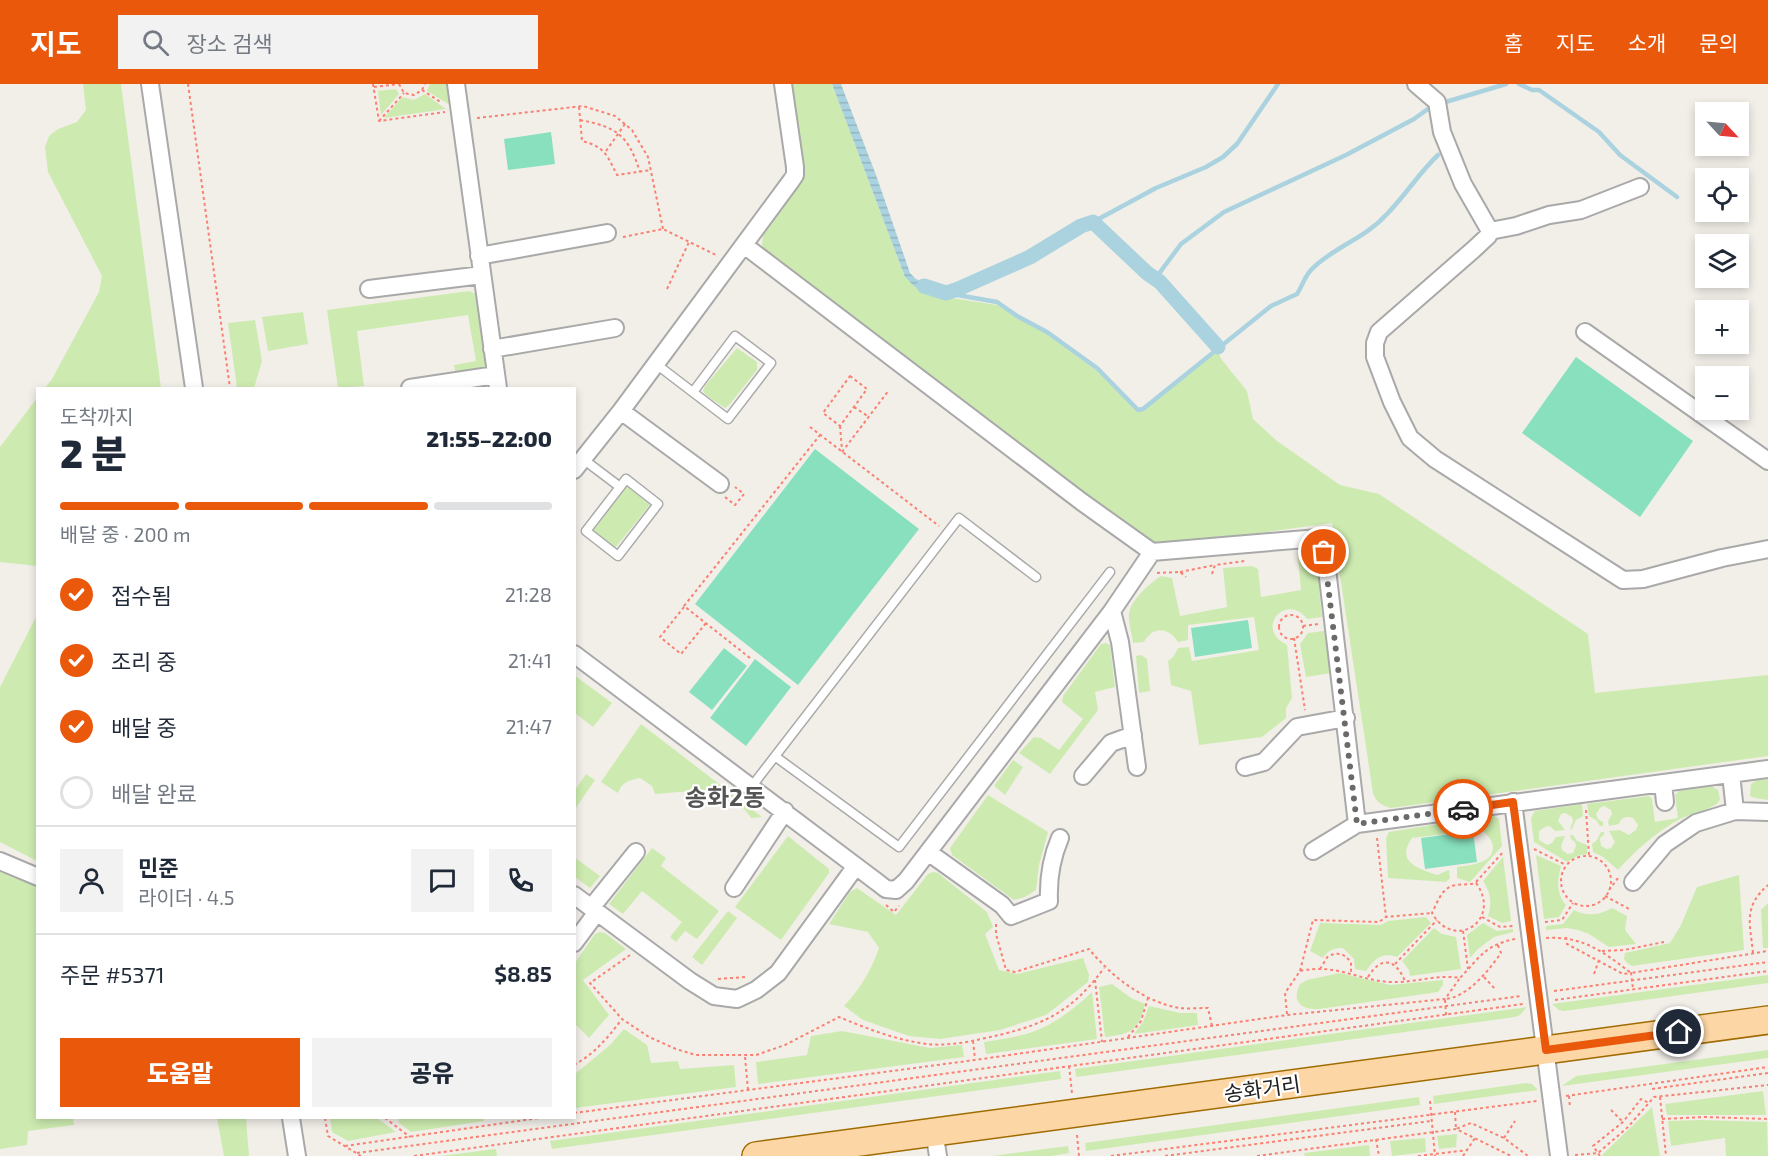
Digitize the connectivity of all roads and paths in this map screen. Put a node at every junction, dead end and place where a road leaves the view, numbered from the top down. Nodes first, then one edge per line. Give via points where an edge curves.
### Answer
1 (150, 84) edge
2 (188, 84) edge
3 (399, 84) edge
4 (425, 84) edge
5 (456, 84) edge
6 (783, 84) edge
7 (1416, 84) edge
8 (373, 85) edge
9 (422, 90) junction
10 (404, 93) junction
11 (445, 105) dead end
12 (579, 107) junction
13 (453, 111) dead end
14 (471, 119) dead end
15 (580, 120) junction
16 (379, 121) junction
17 (625, 124) junction
18 (618, 134) junction
19 (605, 152) junction
20 (651, 170) junction
21 (640, 172) junction
22 (1640, 188) dead end
23 (663, 229) dead end
24 (1490, 231) junction
25 (607, 233) dead end
26 (689, 242) dead end
27 (744, 245) junction
28 (479, 256) junction
29 (482, 275) junction
30 (369, 289) dead end
31 (666, 289) dead end
32 (615, 328) dead end
33 (1585, 332) dead end
34 (492, 349) junction
35 (656, 364) junction
36 (497, 382) edge
37 (194, 387) edge
38 (230, 387) edge
39 (425, 387) edge
40 (889, 390) dead end
41 (693, 392) junction
42 (854, 407) junction
43 (621, 411) junction
44 (869, 417) junction
45 (840, 426) junction
46 (810, 427) dead end
47 (820, 435) junction
48 (842, 452) junction
49 (1768, 461) edge
50 (579, 464) edge
51 (620, 487) junction
52 (724, 487) junction
53 (948, 532) junction
54 (1768, 549) edge
55 (1152, 552) junction
56 (1249, 561) dead end
57 (1215, 565) junction
58 (1110, 572) dead end
59 (1180, 572) junction
60 (1212, 574) dead end
61 (1186, 576) dead end
62 (1036, 577) dead end
63 (1150, 577) dead end
64 (684, 606) junction
65 (1112, 611) junction
66 (706, 623) junction
67 (1319, 624) dead end
68 (1303, 626) junction
69 (1294, 638) junction
70 (576, 655) edge
71 (750, 658) dead end
72 (1306, 714) dead end
73 (1346, 718) junction
74 (1133, 735) junction
75 (776, 757) junction
76 (1137, 767) dead end
77 (1245, 767) dead end
78 (1768, 769) edge
79 (1731, 774) junction
80 (1083, 776) dead end
81 (1663, 783) junction
82 (752, 786) junction
83 (1585, 801) dead end
84 (1513, 802) junction
85 (1665, 802) dead end
86 (1735, 811) junction
87 (785, 812) junction
88 (1768, 812) edge
89 (1357, 824) junction
90 (1377, 836) dead end
91 (1060, 838) dead end
92 (1313, 850) dead end
93 (636, 852) dead end
94 (928, 852) junction
95 (1588, 856) junction
96 (1533, 858) dead end
97 (1508, 860) dead end
98 (0, 861) edge
99 (1566, 865) junction
100 (856, 866) junction
101 (36, 876) edge
102 (1633, 882) dead end
103 (1476, 883) junction
104 (1768, 885) edge
105 (734, 888) dead end
106 (576, 896) edge
107 (1605, 896) junction
108 (879, 900) dead end
109 (1573, 903) junction
110 (901, 904) dead end
111 (594, 910) junction
112 (1631, 910) dead end
113 (1432, 913) junction
114 (993, 917) dead end
115 (1386, 917) junction
116 (1482, 917) junction
117 (1437, 920) junction
118 (1542, 922) dead end
119 (1543, 930) dead end
120 (1462, 931) junction
121 (1566, 937) junction
122 (1517, 939) junction
123 (576, 940) edge
124 (1664, 942) dead end
125 (1497, 943) junction
126 (1518, 945) dead end
127 (635, 951) dead end
128 (1602, 951) junction
129 (1768, 951) edge
130 (1754, 953) junction
131 (1599, 960) junction
132 (1768, 962) edge
133 (1395, 964) junction
134 (1104, 968) junction
135 (1320, 969) junction
136 (1468, 969) junction
137 (1300, 971) junction
138 (1768, 972) edge
139 (1351, 973) junction
140 (1631, 973) junction
141 (1594, 974) dead end
142 (748, 976) dead end
143 (1368, 977) junction
144 (1484, 977) junction
145 (712, 978) dead end
146 (1460, 978) junction
147 (1095, 980) junction
148 (1405, 981) junction
149 (1632, 981) junction
150 (1633, 989) junction
151 (1496, 990) dead end
152 (1148, 998) junction
153 (1539, 998) junction
154 (1445, 999) junction
155 (1445, 1006) junction
156 (1287, 1015) junction
157 (1446, 1015) junction
158 (622, 1019) junction
159 (1768, 1020) edge
160 (1212, 1026) junction
161 (1127, 1038) junction
162 (973, 1041) junction
163 (1102, 1042) junction
164 (1546, 1050) junction
165 (745, 1056) junction
166 (975, 1060) junction
167 (576, 1064) edge
168 (1768, 1067) edge
169 (1768, 1073) edge
170 (1652, 1084) junction
171 (1768, 1086) edge
172 (1653, 1089) junction
173 (748, 1090) junction
174 (1660, 1096) junction
175 (1654, 1097) junction
176 (1552, 1098) junction
177 (1430, 1101) dead end
178 (1649, 1103) junction
179 (1611, 1110) dead end
180 (1455, 1112) junction
181 (576, 1113) edge
182 (1431, 1115) junction
183 (291, 1119) edge
184 (325, 1119) edge
185 (386, 1119) edge
186 (491, 1119) edge
187 (531, 1119) edge
188 (1662, 1119) junction
189 (1768, 1119) edge
190 (1431, 1121) junction
191 (1515, 1121) dead end
192 (1623, 1122) junction
193 (492, 1124) junction
194 (1456, 1129) junction
195 (1432, 1132) junction
196 (410, 1137) junction
197 (1476, 1138) junction
198 (1504, 1138) junction
199 (1376, 1139) junction
200 (936, 1144) edge
201 (345, 1146) junction
202 (1297, 1150) junction
203 (1468, 1150) junction
204 (357, 1153) junction
205 (1599, 1154) edge
206 (1435, 1155) edge
207 (1575, 1155) edge
208 (297, 1156) edge
209 (361, 1156) edge
210 (414, 1156) edge
211 (756, 1156) edge
212 (1111, 1156) edge
213 (1165, 1156) edge
214 (1257, 1156) edge
215 (1299, 1156) edge
216 (1379, 1156) edge
217 (1418, 1156) edge
218 (1463, 1156) edge
219 (1512, 1156) edge
220 (1528, 1156) edge
221 (1559, 1156) edge
222 (1666, 1156) edge

1 - 37 street
2 - 38 path
3 - 8 path
3 - 10 path
4 - 9 path
5 - 28 street
6 - 27 street via 795,175
7 - 24 street via 1438,104 1442,132 1463,184
8 - 16 path
9 - 10 path via 414,95
9 - 11 path
10 - 16 path
12 - 14 path
12 - 15 path
12 - 17 path via 598,109
13 - 16 path
15 - 18 path via 600,124
15 - 19 path via 582,141
17 - 18 path
17 - 20 path via 644,148
18 - 19 path
18 - 21 path via 634,153
19 - 21 path via 617,174
20 - 21 path
20 - 23 path
22 - 24 street via 1581,210
24 - 54 street via 1379,332 1376,357 1410,438 1435,459 1623,580 1643,579
25 - 28 street
26 - 31 path
27 - 35 street
27 - 55 street
28 - 29 street
29 - 30 street
29 - 34 street
32 - 34 street
33 - 49 street
34 - 36 street
35 - 41 lane
35 - 43 street
36 - 39 street
40 - 44 path
41 - 41 lane via 728,419 771,363 735,336
42 - 44 path
42 - 45 path
42 - 45 path via 867,389 850,376 823,413
43 - 50 street
43 - 52 street
44 - 48 path
45 - 48 path
46 - 47 path
47 - 48 path
47 - 64 path
48 - 53 path
50 - 51 lane
51 - 51 lane via 626,479 658,504 618,556 586,531
52 - 52 path via 735,505 744,494
53 - 62 lane via 959,518
53 - 75 lane
55 - 65 street
55 - 73 street via 1317,538 1324,552
56 - 57 path
57 - 59 path
57 - 60 path
58 - 75 lane via 899,847
59 - 61 path
59 - 63 path
64 - 66 path
64 - 66 path via 660,637 681,654
65 - 74 street
65 - 94 street
66 - 71 path
67 - 68 path
68 - 69 path
68 - 69 path via 1293,615 1283,617 1280,632 1288,639
69 - 72 path
70 - 82 street
73 - 77 street via 1297,727 1264,762
73 - 89 street
74 - 76 street
74 - 80 street via 1111,743
75 - 82 lane
78 - 79 street
79 - 81 street
79 - 86 street
81 - 84 street
81 - 85 street
82 - 87 street
83 - 95 path
84 - 89 street
84 - 153 street
86 - 88 street
86 - 102 street via 1696,824 1665,844
87 - 100 street
87 - 105 street
89 - 92 street
90 - 115 path
91 - 94 street via 1048,880 1048,901 1011,916 1002,905
93 - 111 street
94 - 100 street via 896,890 886,889
95 - 99 path
95 - 107 path via 1599,859 1608,870 1611,883
96 - 99 path via 1532,848
97 - 103 path via 1506,849
98 - 101 street
99 - 109 path via 1561,885
100 - 111 street via 778,973 737,999 714,996
103 - 113 path via 1444,890
103 - 116 path via 1483,893
104 - 130 path via 1756,896 1749,915
106 - 111 street
107 - 109 path via 1594,905
107 - 112 path
108 - 110 path via 894,912
109 - 118 path via 1562,920
111 - 123 street
113 - 115 path
113 - 117 path
114 - 134 path via 1006,969 1015,972 1089,949
115 - 137 path via 1379,922 1312,920
116 - 120 path
116 - 122 path via 1500,927 1516,926
117 - 120 path via 1450,930
117 - 133 path
119 - 121 path via 1545,939
120 - 136 path
121 - 128 path
121 - 131 path via 1567,944
122 - 125 path
122 - 126 path
124 - 128 path
125 - 136 path
125 - 144 path via 1501,953
127 - 158 path via 590,983
128 - 140 path
129 - 130 path
130 - 140 path
131 - 140 path via 1623,974
131 - 141 path
132 - 149 path
133 - 143 path via 1374,966
133 - 148 path
134 - 147 path
134 - 152 path
135 - 137 path
135 - 139 path
135 - 139 path via 1328,956 1344,954 1351,962
136 - 146 path
137 - 156 path via 1285,993
138 - 150 path
139 - 143 path
140 - 149 path
142 - 145 path
143 - 148 path
144 - 151 path
144 - 154 path via 1454,999
146 - 148 path
146 - 154 path
147 - 162 path via 1068,1007 1042,1023
147 - 163 path
149 - 150 path
149 - 153 path
150 - 153 path
152 - 160 path via 1180,1008 1208,1008
152 - 161 path via 1141,1021
153 - 155 path
153 - 157 path
153 - 164 street
154 - 155 path
154 - 156 path
155 - 157 path
155 - 204 path
156 - 160 path
157 - 210 path
158 - 165 path via 676,1049 696,1055
158 - 167 path via 605,1041
159 - 164 main road, 송화거리
160 - 161 path
161 - 163 path
162 - 165 path via 929,1044 877,1033 839,1017 785,1045
162 - 166 path
163 - 166 path
164 - 176 street
164 - 200 main road, 송화거리
165 - 173 path
166 - 173 path
168 - 170 path
169 - 172 path
170 - 172 path
170 - 176 path
171 - 174 path
172 - 175 path
173 - 181 path
174 - 175 path
174 - 188 path
175 - 178 path
176 - 180 path
176 - 221 street
177 - 182 path
178 - 192 path via 1641,1099
178 - 205 path
179 - 192 path
180 - 182 path
180 - 194 path
182 - 190 path
182 - 212 path
183 - 208 street
184 - 201 path via 328,1136
185 - 196 path
186 - 193 path
187 - 193 path
188 - 189 path
188 - 222 path
190 - 195 path
190 - 213 path
191 - 198 path
192 - 205 path via 1593,1146
193 - 196 path
194 - 195 path
194 - 197 path
194 - 198 path via 1471,1123
195 - 199 path
195 - 206 path
196 - 201 path
197 - 203 path
197 - 219 path
198 - 220 path
199 - 202 path
199 - 216 path
200 - 211 main road, 송화거리
201 - 204 path
202 - 214 path
202 - 215 path
203 - 206 path
203 - 218 path
204 - 209 path
205 - 207 path
206 - 217 path

